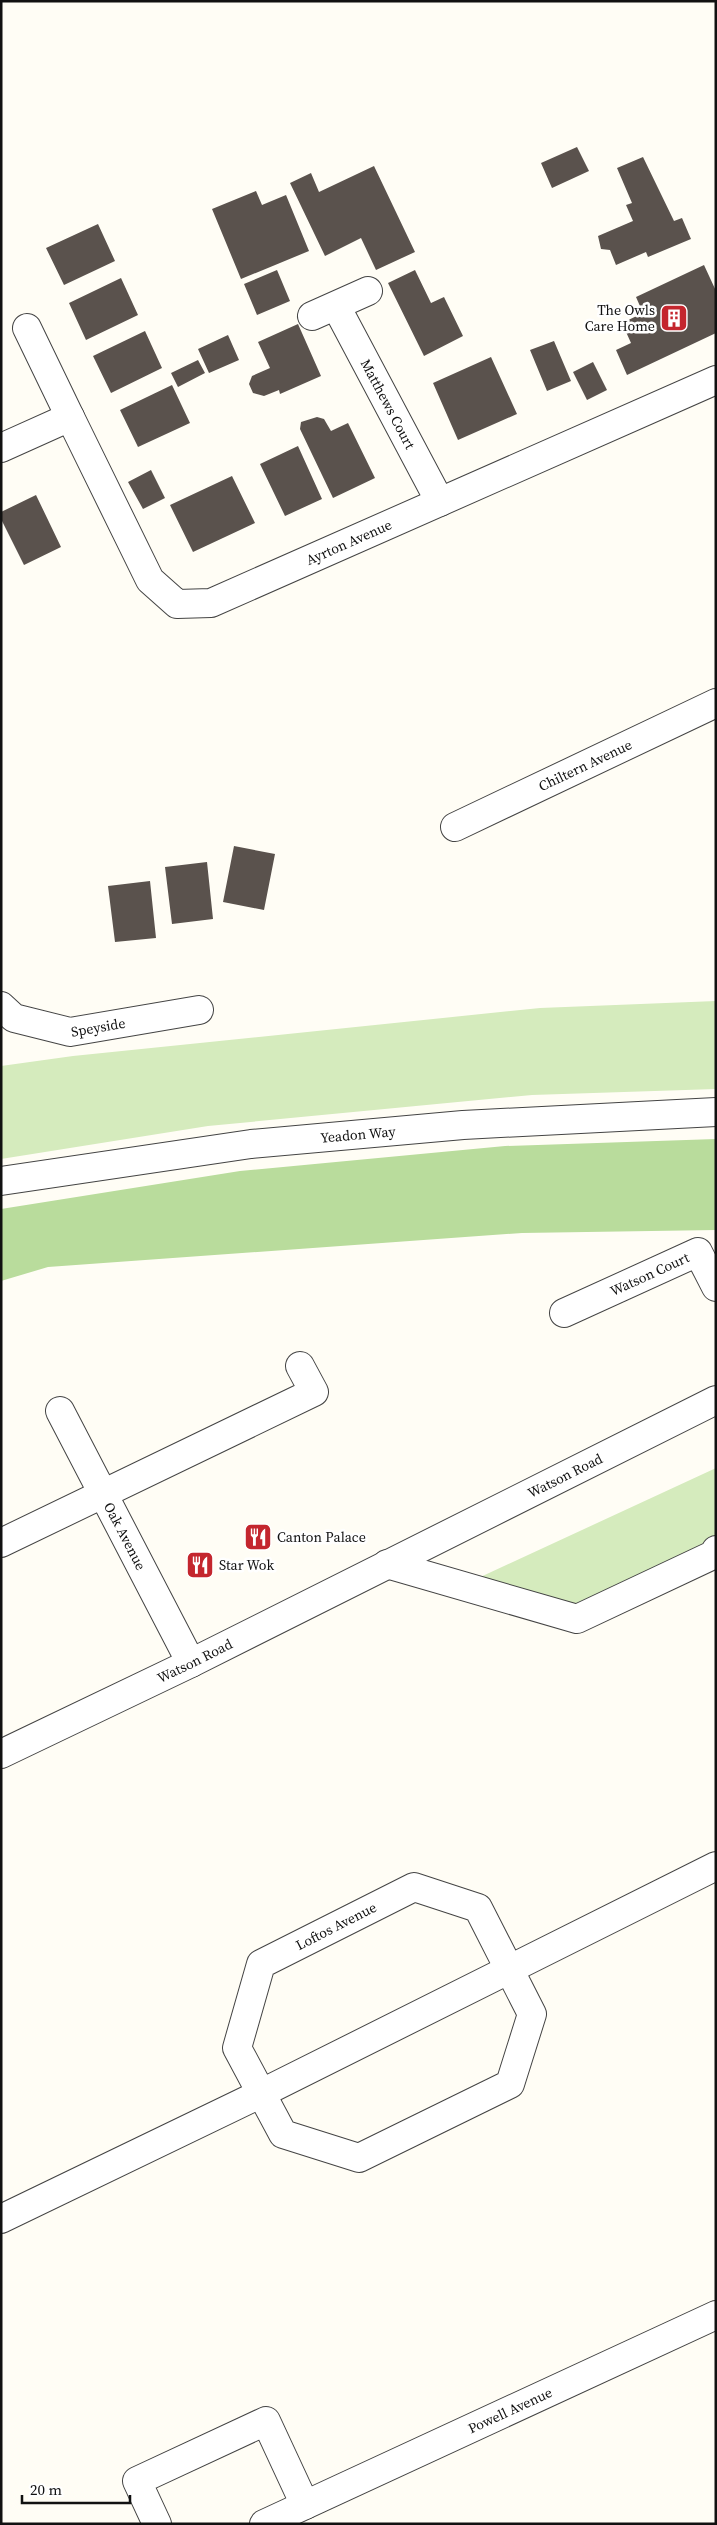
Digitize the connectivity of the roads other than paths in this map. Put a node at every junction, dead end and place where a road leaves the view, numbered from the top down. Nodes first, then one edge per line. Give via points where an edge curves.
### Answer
1 (368, 291) dead end
2 (27, 328) dead end
3 (716, 380) edge
4 (70, 417) junction
5 (1, 448) edge
6 (440, 502) junction
7 (716, 703) edge
8 (455, 827) dead end
9 (1, 1006) edge
10 (199, 1010) dead end
11 (716, 1112) edge
12 (1, 1181) edge
13 (716, 1287) edge
14 (564, 1313) dead end
15 (300, 1366) dead end
16 (716, 1400) edge
17 (60, 1411) dead end
18 (104, 1494) junction
19 (1, 1543) edge
20 (716, 1550) edge
21 (387, 1564) junction
22 (190, 1663) junction
23 (1, 1754) edge
24 (716, 1866) edge
25 (509, 1968) junction
26 (260, 2094) junction
27 (1, 2219) edge
28 (716, 2314) edge
29 (305, 2505) junction
30 (157, 2524) edge
31 (264, 2524) edge

1 - 6 street, Matthews Court via 324,311
2 - 4 street, Ayrton Avenue
3 - 6 street, Ayrton Avenue
4 - 5 street
4 - 6 street, Ayrton Avenue via 150,580 177,604 211,603
7 - 8 street, Chiltern Avenue
9 - 10 street, Speyside via 14,1018 70,1032
11 - 12 street, Yeadon Way via 463,1125 251,1144
13 - 14 street, Watson Court via 698,1252
15 - 18 street via 314,1392
16 - 21 street, Watson Road
17 - 18 street, Oak Avenue
18 - 19 street
18 - 22 street, Oak Avenue
20 - 21 street via 714,1554 578,1619
21 - 22 street, Watson Road
22 - 23 street, Watson Road
24 - 25 street
25 - 26 street
25 - 26 street, Loftos Avenue via 532,2014 510,2084 359,2158 283,2134
25 - 26 street, Loftos Avenue via 478,1908 414,1887 261,1964 236,2048
26 - 27 street
28 - 29 street, Powell Avenue
29 - 30 street via 266,2421 138,2481
29 - 31 street, Powell Avenue

